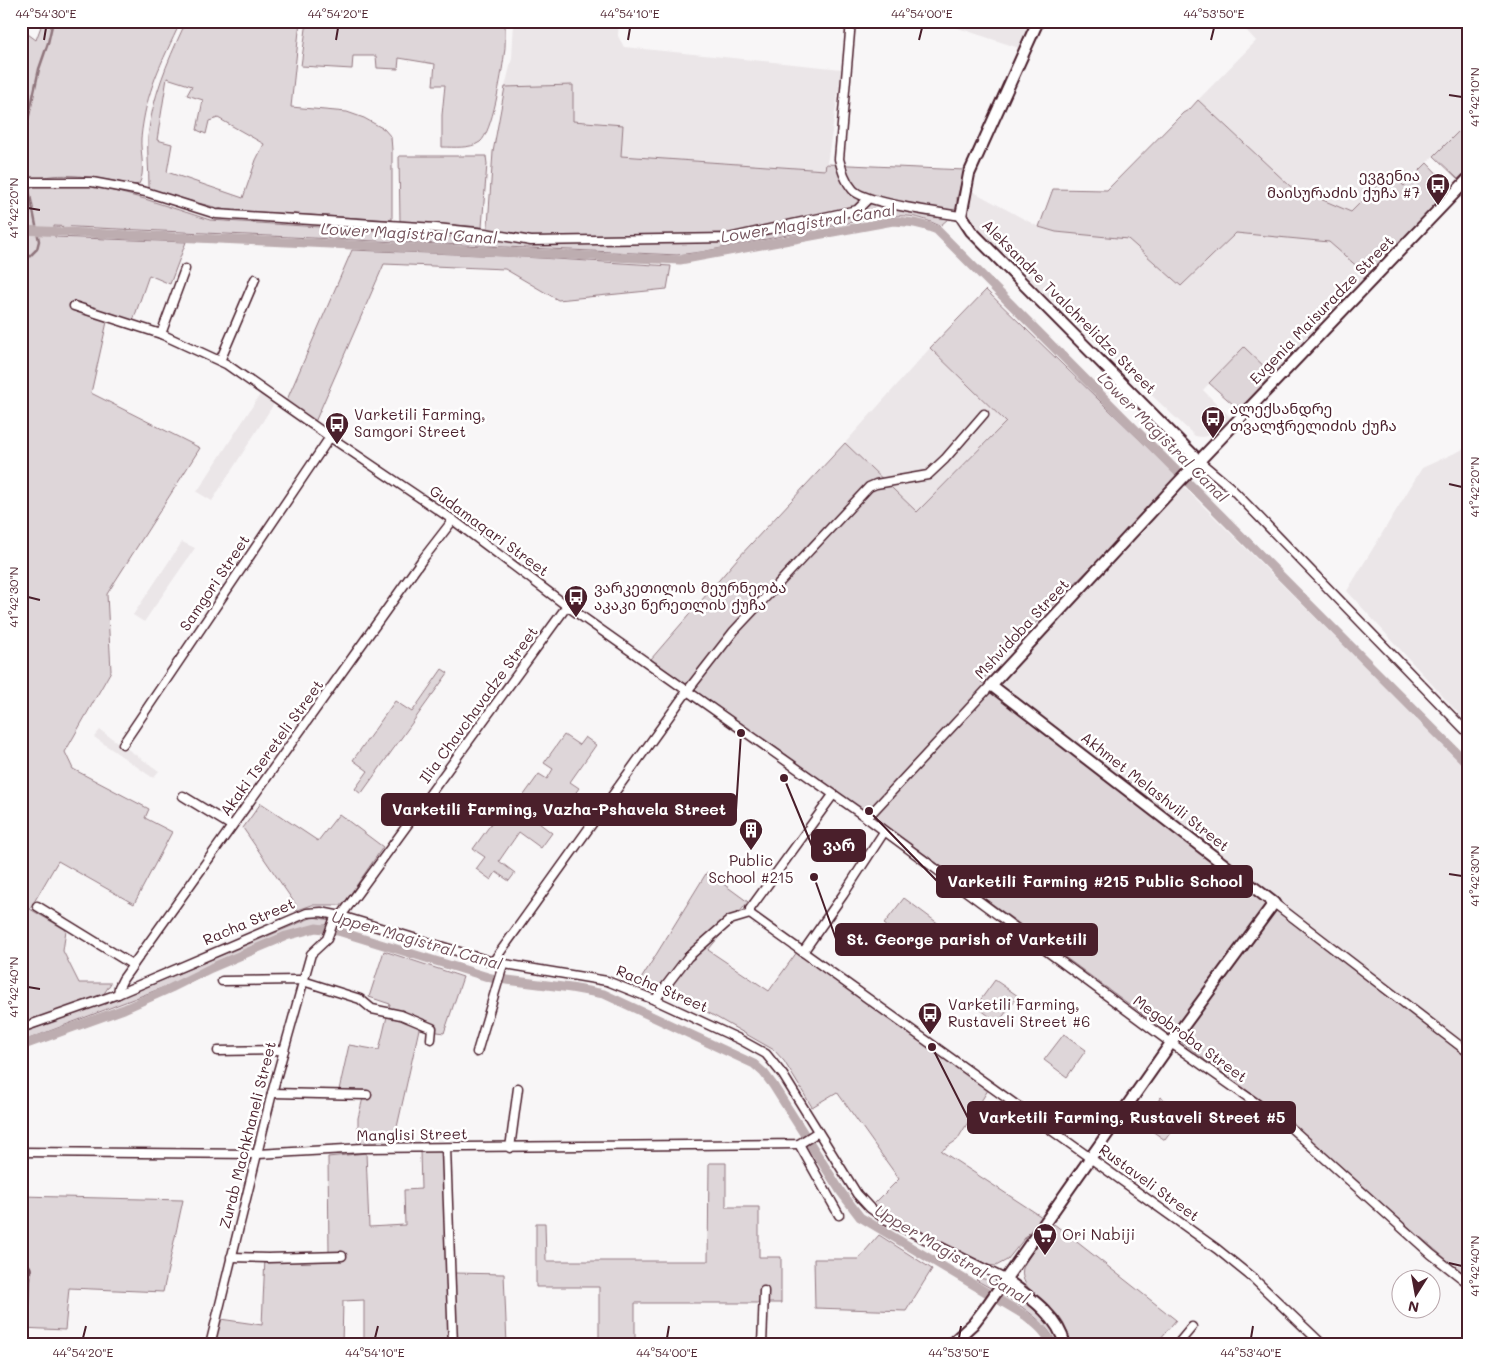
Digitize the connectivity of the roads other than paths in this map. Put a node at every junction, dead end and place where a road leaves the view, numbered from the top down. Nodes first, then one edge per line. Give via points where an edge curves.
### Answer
1 (851, 21) edge
2 (1038, 21) edge
3 (1468, 179) edge
4 (21, 182) edge
5 (868, 199) junction
6 (961, 216) junction
7 (185, 269) dead end
8 (255, 279) dead end
9 (74, 306) dead end
10 (161, 334) junction
11 (220, 361) junction
12 (984, 414) dead end
13 (330, 437) junction
14 (1196, 465) junction
15 (453, 520) junction
16 (568, 606) junction
17 (991, 685) junction
18 (688, 690) junction
19 (1468, 733) edge
20 (123, 744) dead end
21 (833, 795) junction
22 (184, 796) dead end
23 (867, 818) junction
24 (232, 826) junction
25 (884, 832) junction
26 (1274, 903) junction
27 (37, 906) dead end
28 (750, 914) junction
29 (338, 918) junction
30 (327, 939) joint
31 (803, 952) junction
32 (493, 962) junction
33 (503, 964) junction
34 (133, 965) junction
35 (222, 981) dead end
36 (303, 981) junction
37 (118, 994) junction
38 (655, 1000) junction
39 (21, 1028) edge
40 (431, 1040) dead end
41 (1171, 1043) junction
42 (284, 1050) junction
43 (218, 1051) dead end
44 (477, 1052) dead end
45 (1468, 1052) edge
46 (518, 1088) dead end
47 (272, 1092) junction
48 (367, 1096) dead end
49 (816, 1133) junction
50 (801, 1143) junction
51 (446, 1148) junction
52 (510, 1148) junction
53 (21, 1152) edge
54 (258, 1154) junction
55 (1091, 1158) junction
56 (1468, 1193) edge
57 (1468, 1199) edge
58 (839, 1215) dead end
59 (342, 1256) dead end
60 (231, 1257) junction
61 (26, 1268) dead end
62 (1002, 1282) junction
63 (1468, 1283) edge
64 (764, 1291) dead end
65 (1192, 1327) dead end
66 (23, 1345) edge
67 (210, 1345) edge
68 (453, 1345) edge
69 (762, 1345) edge
70 (950, 1345) edge
71 (974, 1345) edge
72 (982, 1345) edge
73 (1066, 1345) edge
74 (1177, 1345) edge
75 (1323, 1345) edge

1 - 5 street via 839,159 842,172 854,192
2 - 6 street, Aleksandre Tvalchrelidze Street via 969,174
3 - 14 street, Evgenia Maisuradze Street
4 - 5 street via 92,182 146,192 216,214 436,228 531,241 728,238 857,210
5 - 6 street
6 - 14 street, Aleksandre Tvalchrelidze Street via 971,231
7 - 10 street
8 - 11 street
9 - 10 street, Gudamaqari Street
10 - 11 street, Gudamaqari Street
11 - 13 street, Gudamaqari Street
12 - 18 street via 928,475 869,487 734,631
13 - 15 street, Gudamaqari Street
13 - 20 street, Samgori Street
14 - 17 street, Mshvidoba Street
14 - 19 street via 1230,488
15 - 16 street, Gudamaqari Street
15 - 24 street, Akaki Tsereteli Street
16 - 18 street, Gudamaqari Street
16 - 29 street, Ilia Chavchavadze Street
17 - 23 street, Mshvidoba Street
17 - 26 street, Akhmet Melashvili Street
18 - 21 street, Gudamaqari Street
18 - 32 street
21 - 23 street, Gudamaqari Street
21 - 28 street via 750,909
22 - 24 street
23 - 25 street, Megobroba Street
24 - 34 street, Akaki Tsereteli Street
25 - 31 street
25 - 41 street, Megobroba Street
26 - 41 street
26 - 45 street, Akhmet Melashvili Street
27 - 34 street
28 - 31 street, Rustaveli Street
28 - 38 street via 730,920 688,958
29 - 30 street, Ilia Chavchavadze Street
29 - 32 street, Racha Street
29 - 37 street, Racha Street via 320,912 308,913
30 - 36 street, Zurab Machkhaneli Street via 311,954
31 - 55 street, Rustaveli Street
32 - 33 street, Racha Street
33 - 38 street, Racha Street via 607,981
33 - 44 street
34 - 37 street, Akaki Tsereteli Street
35 - 36 street
36 - 40 street via 360,999 372,1008 401,1015 432,1028
36 - 42 street, Zurab Machkhaneli Street
37 - 39 street, Racha Street
38 - 49 street, Racha Street via 766,1054 783,1075
41 - 55 street
41 - 63 street, Megobroba Street via 1290,1127 1431,1254
42 - 43 street
42 - 47 street, Zurab Machkhaneli Street
46 - 52 street
47 - 48 street
47 - 54 street, Zurab Machkhaneli Street
49 - 50 street
49 - 62 street, Racha Street via 870,1208
50 - 52 street, Manglisi Street
50 - 58 street
51 - 52 street, Manglisi Street
51 - 54 street, Manglisi Street via 363,1148
51 - 68 street
53 - 54 street, Manglisi Street
54 - 60 street, Zurab Machkhaneli Street
55 - 62 street
55 - 75 street, Rustaveli Street via 1217,1249 1254,1279
56 - 57 street
59 - 60 street
60 - 67 street, Zurab Machkhaneli Street
61 - 66 street
62 - 70 street via 973,1324
62 - 73 street, Racha Street via 1044,1310 1057,1325
64 - 69 street
65 - 74 street
71 - 72 street

